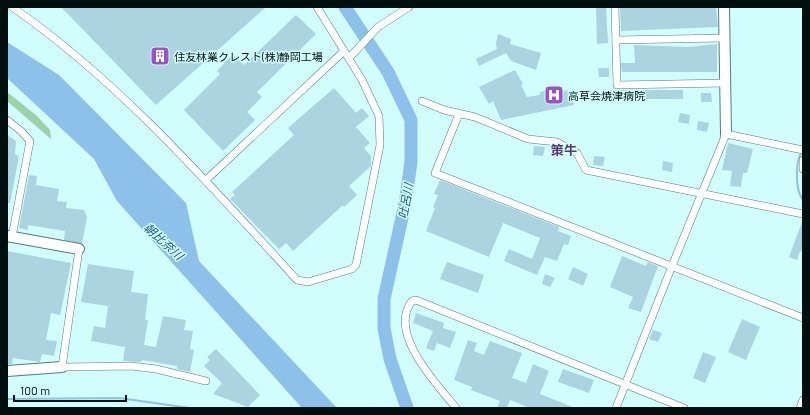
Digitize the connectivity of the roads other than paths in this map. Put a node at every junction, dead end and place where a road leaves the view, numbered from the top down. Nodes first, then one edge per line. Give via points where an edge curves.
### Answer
1 (12, 7) edge
2 (317, 7) edge
3 (409, 7) edge
4 (615, 7) edge
5 (724, 7) edge
6 (724, 38) junction
7 (616, 40) junction
8 (344, 51) junction
9 (349, 58) junction
10 (726, 83) junction
11 (422, 101) dead end
12 (459, 114) junction
13 (7, 120) edge
14 (726, 134) junction
15 (800, 149) edge
16 (803, 160) edge
17 (803, 169) edge
18 (206, 180) junction
19 (702, 193) junction
20 (803, 214) edge
21 (9, 237) edge
22 (78, 249) joint
23 (672, 266) junction
24 (803, 318) edge
25 (62, 367) junction
26 (7, 371) edge
27 (206, 381) dead end
28 (626, 384) junction
29 (803, 400) edge
30 (456, 408) edge
31 (616, 408) edge
32 (684, 408) edge
33 (800, 408) edge

1 - 18 street via 105,82
2 - 8 street
3 - 9 street via 378,27
4 - 7 street
5 - 6 street
6 - 7 street
6 - 10 street
7 - 10 street via 618,85
8 - 9 street
8 - 18 street
9 - 18 street via 379,116 380,145 356,265 308,282 297,280
10 - 14 street
11 - 12 street
12 - 19 street via 475,117 528,139 557,142 577,153 586,170
12 - 23 street via 435,173
13 - 21 street via 21,130 30,141
14 - 15 street
14 - 19 street
16 - 17 street
19 - 20 street
19 - 23 street
21 - 22 street
22 - 25 street
23 - 24 street
23 - 28 street
25 - 26 street
25 - 27 street via 131,366
28 - 30 street via 416,300 412,301 407,310 408,339 429,374
28 - 31 street
28 - 32 street
29 - 33 street

